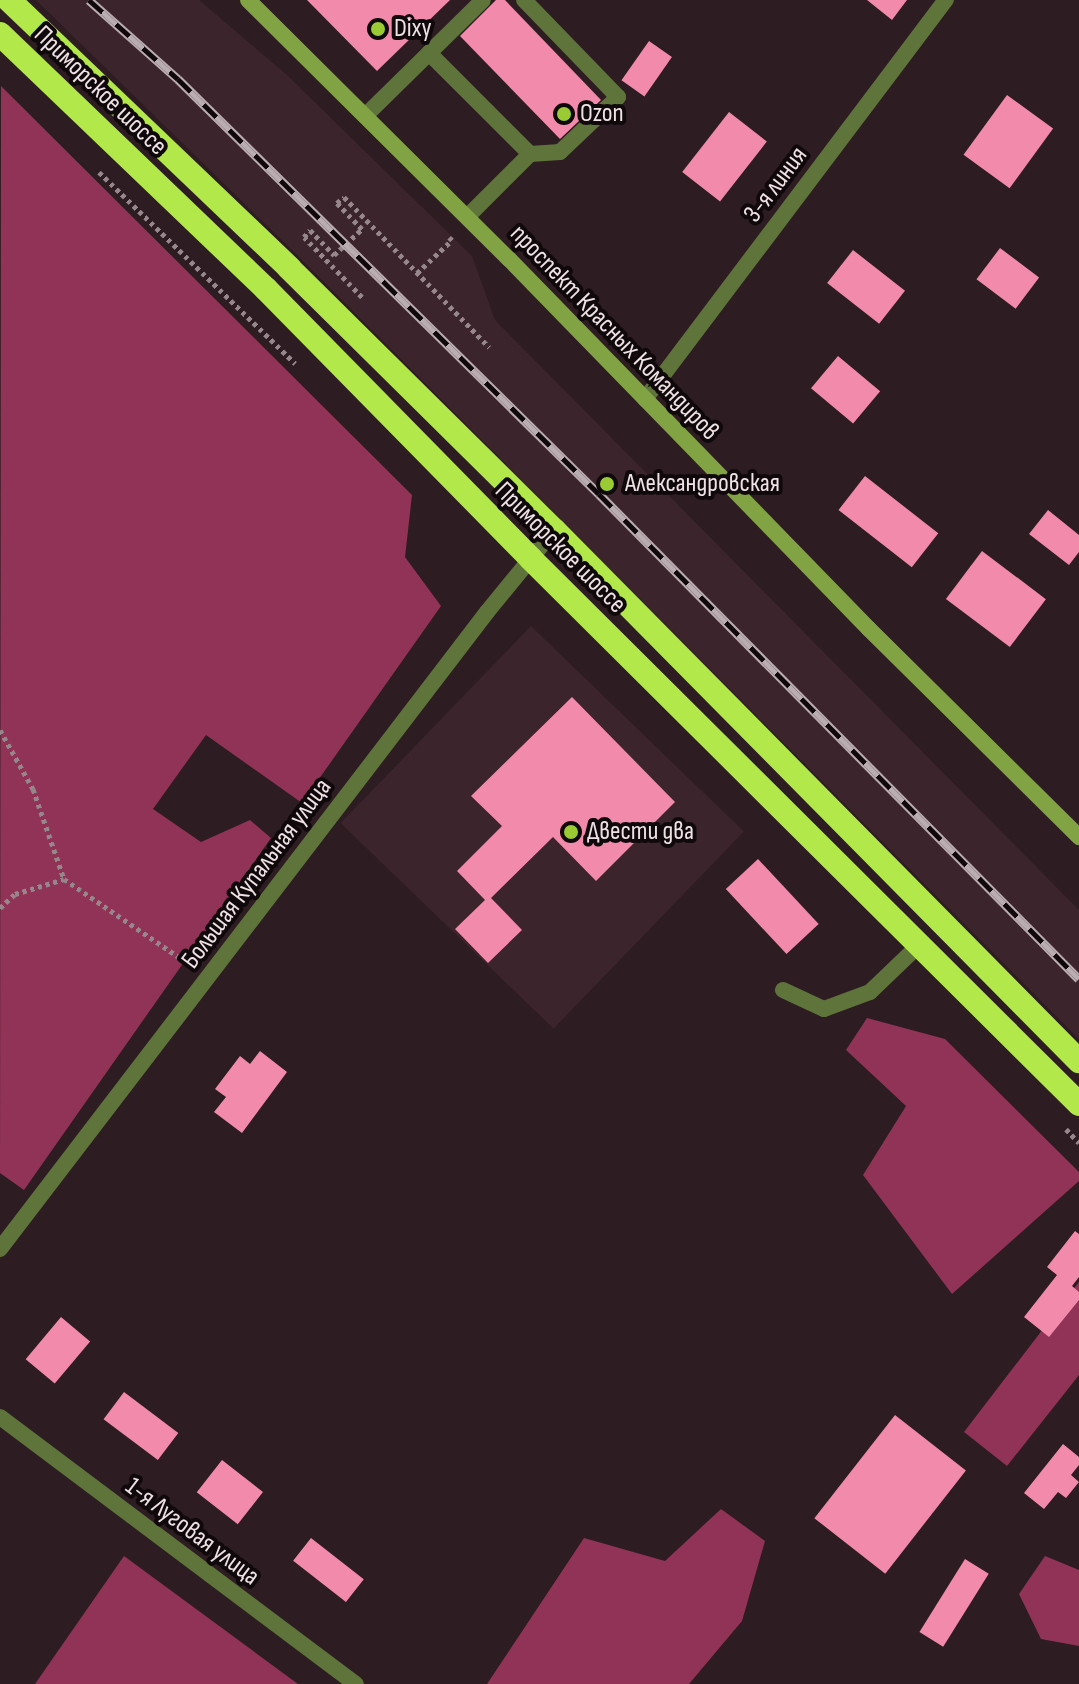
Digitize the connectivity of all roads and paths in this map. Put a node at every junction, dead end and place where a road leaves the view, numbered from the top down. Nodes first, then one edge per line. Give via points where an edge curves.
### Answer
1 (9, 0) edge
2 (248, 0) edge
3 (483, 0) edge
4 (524, 0) edge
5 (946, 0) edge
6 (0, 34) edge
7 (429, 53) junction
8 (365, 116) junction
9 (530, 154) junction
10 (93, 167) dead end
11 (467, 217) junction
12 (452, 240) dead end
13 (417, 273) junction
14 (369, 303) dead end
15 (489, 347) dead end
16 (298, 366) dead end
17 (645, 399) junction
18 (554, 530) junction
19 (531, 559) junction
20 (0, 730) edge
21 (1079, 837) edge
22 (64, 879) junction
23 (0, 908) edge
24 (920, 944) junction
25 (208, 978) junction
26 (783, 990) dead end
27 (1079, 1061) edge
28 (1079, 1104) edge
29 (0, 1249) edge
30 (0, 1417) edge
31 (356, 1684) edge

1 - 18 highway, Приморское шоссе
2 - 8 street, проспект Красных Командиров
3 - 7 street
4 - 9 street via 618,97 560,152
5 - 17 street, 3-я линия
6 - 19 highway, Приморское шоссе via 266,289
7 - 8 street
7 - 9 street
8 - 11 street, проспект Красных Командиров
9 - 11 street
10 - 16 path
11 - 17 street, проспект Красных Командиров
12 - 13 path
13 - 14 path via 344,197 337,203 362,229 334,255 310,230 304,237
13 - 15 path
17 - 21 street, проспект Красных Командиров
18 - 19 street, Большая Купальная улица
18 - 27 highway, Приморское шоссе
19 - 24 highway, Приморское шоссе
19 - 25 street, Большая Купальная улица
20 - 22 path via 33,789
22 - 23 path via 15,894
22 - 25 path
24 - 26 street via 870,992 824,1009
24 - 28 highway, Приморское шоссе
25 - 29 street, Большая Купальная улица
30 - 31 street, 1-я Луговая улица

